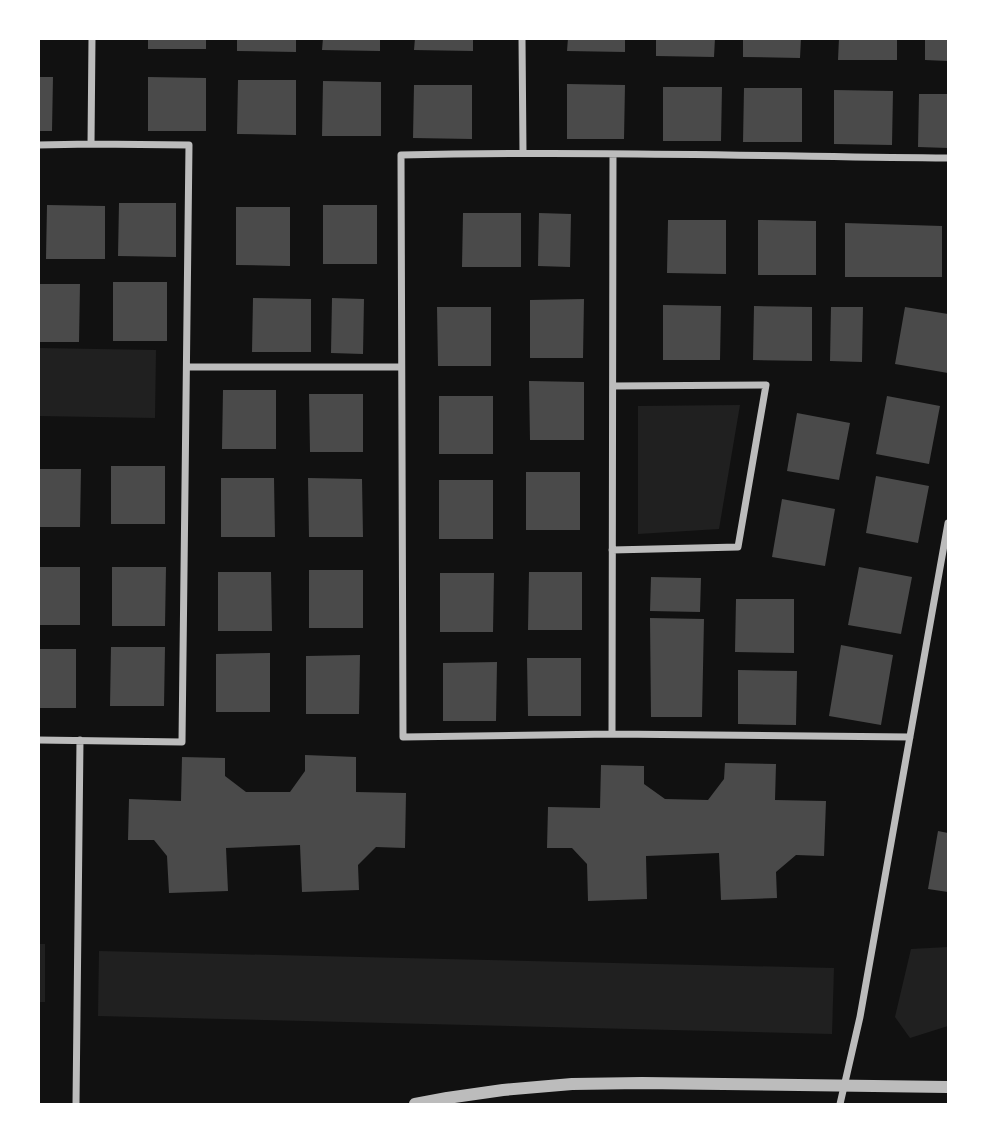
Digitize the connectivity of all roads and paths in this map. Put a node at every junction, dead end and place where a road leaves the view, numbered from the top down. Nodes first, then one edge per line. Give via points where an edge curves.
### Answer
1 (92, 38) edge
2 (522, 38) edge
3 (91, 144) junction
4 (38, 145) edge
5 (523, 152) junction
6 (613, 155) junction
7 (948, 158) edge
8 (187, 367) junction
9 (401, 368) junction
10 (612, 386) junction
11 (948, 523) edge
12 (612, 550) junction
13 (612, 734) junction
14 (910, 737) junction
15 (38, 740) edge
16 (80, 740) junction
17 (843, 1086) junction
18 (948, 1087) edge
19 (76, 1104) edge
20 (415, 1104) edge
21 (840, 1104) edge

1 - 3 street
2 - 5 street
3 - 4 street
3 - 8 street via 189,145
5 - 6 street
5 - 9 street via 401,155
6 - 7 street
6 - 10 street
8 - 9 street
8 - 16 street via 182,742
9 - 13 street via 403,737
10 - 12 street
10 - 12 street via 766,385 738,547
11 - 14 street
12 - 13 street
13 - 14 street
14 - 17 street via 860,1017
15 - 16 street
16 - 19 street
17 - 18 street
17 - 20 street via 572,1084
17 - 21 street

